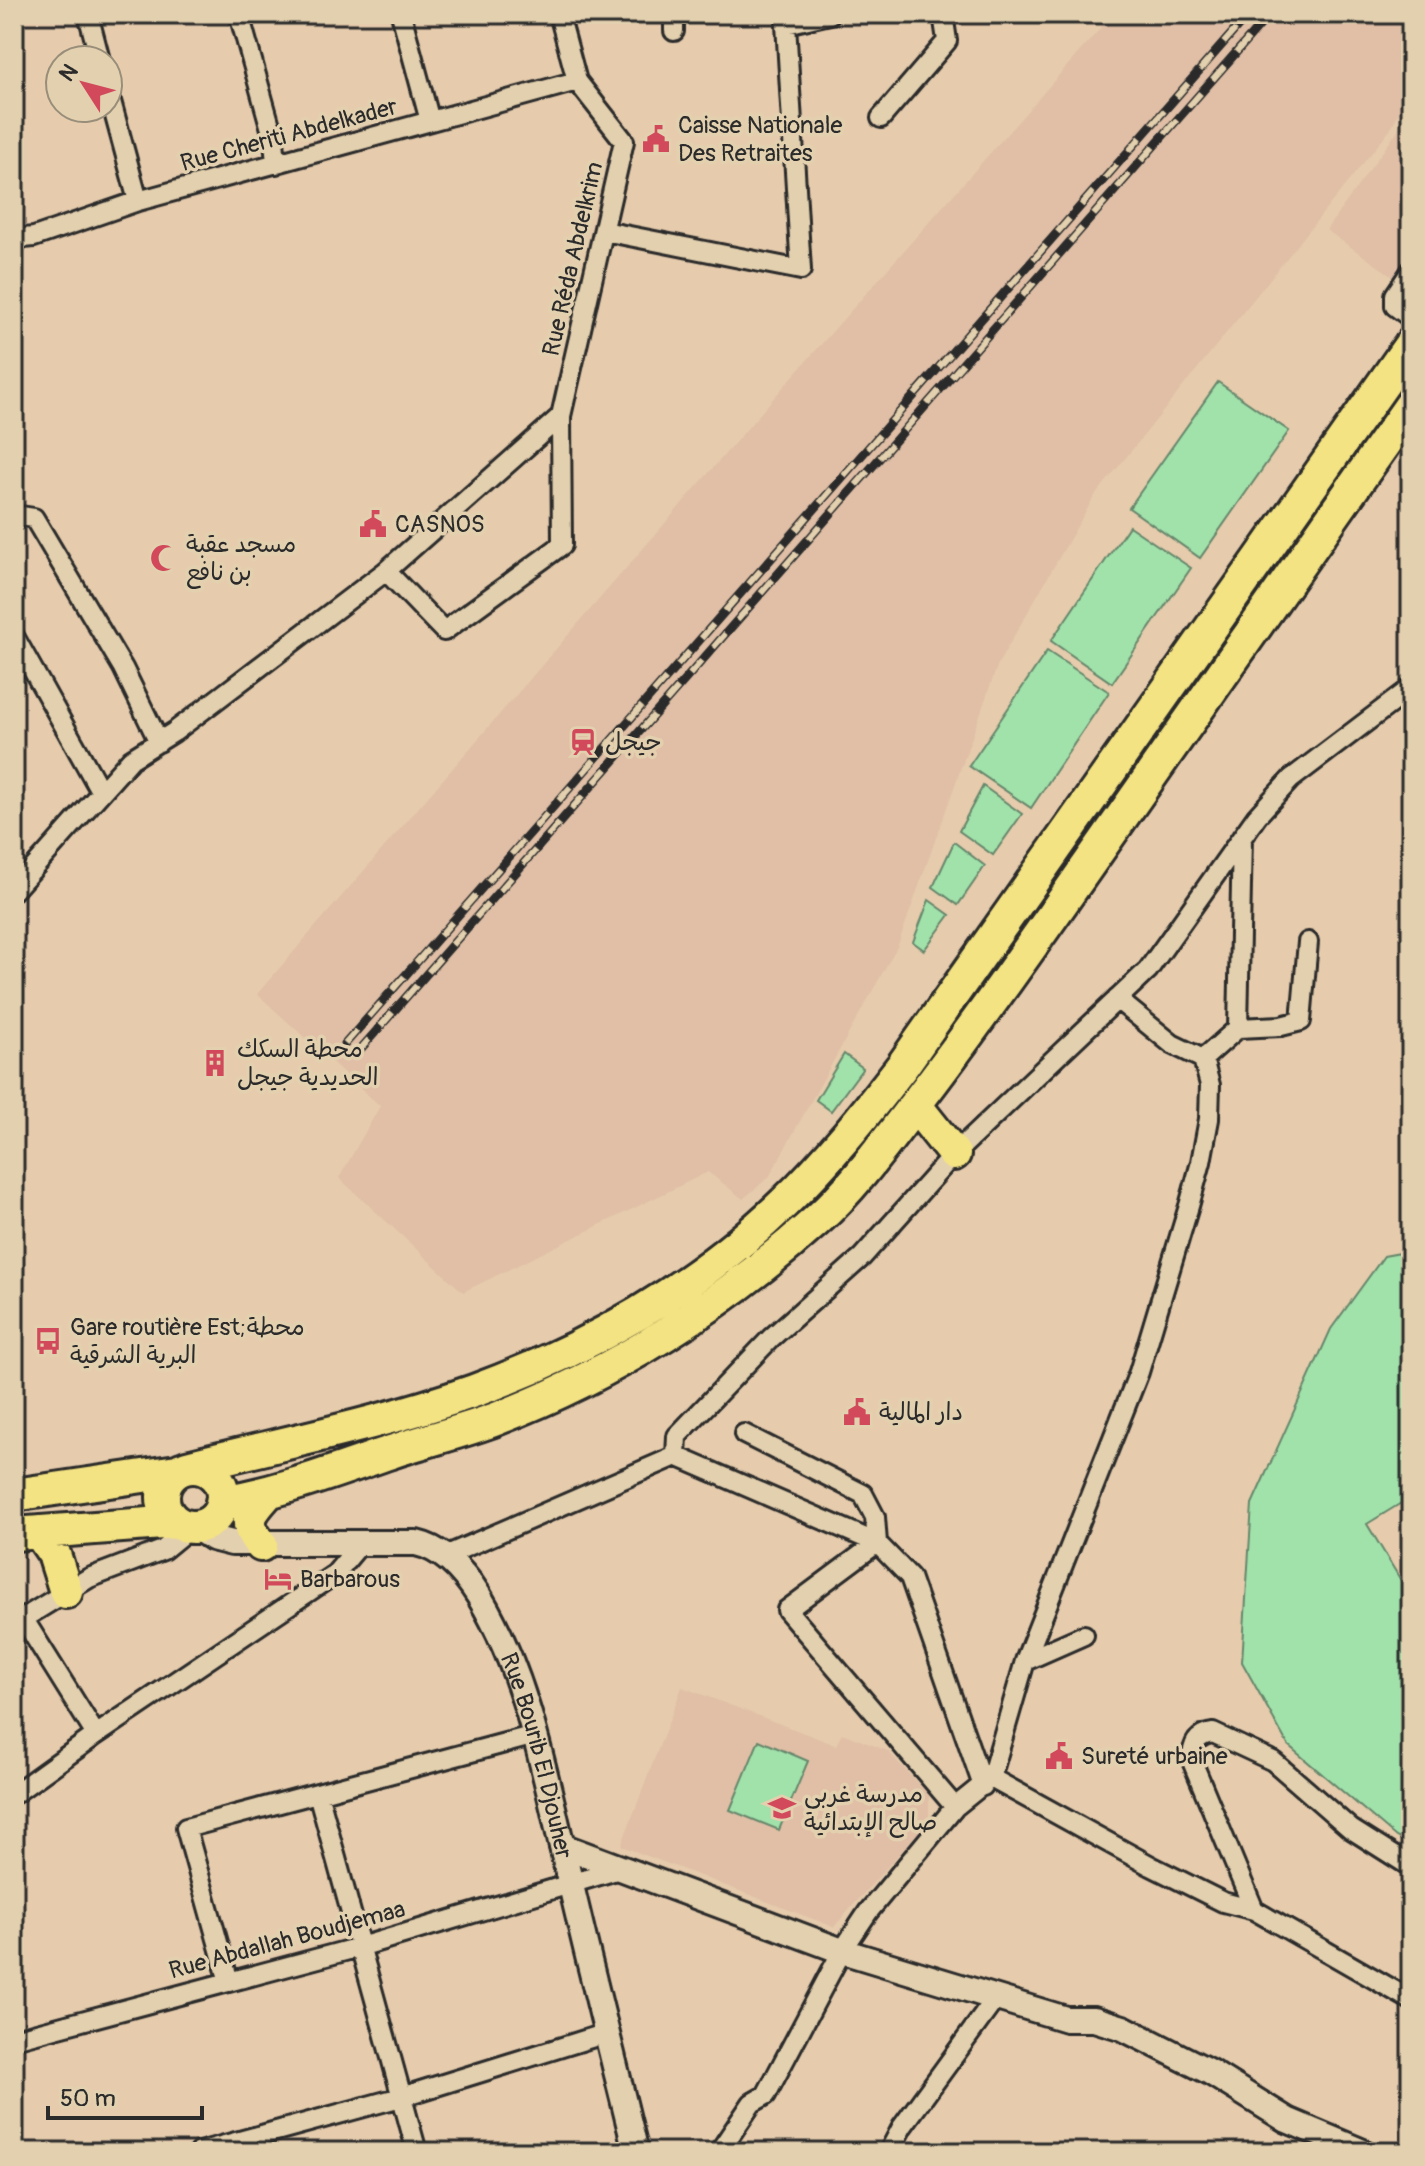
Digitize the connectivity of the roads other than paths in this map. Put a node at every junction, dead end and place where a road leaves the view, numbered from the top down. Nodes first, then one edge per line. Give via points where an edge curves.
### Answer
1 (88, 14) edge
2 (239, 14) edge
3 (401, 14) edge
4 (559, 14) edge
5 (830, 14) edge
6 (945, 15) edge
7 (96, 44) edge
8 (577, 81) junction
9 (881, 118) dead end
10 (430, 121) junction
11 (117, 124) edge
12 (276, 164) junction
13 (138, 201) junction
14 (604, 231) junction
15 (14, 239) edge
16 (1411, 271) edge
17 (1411, 318) edge
18 (1411, 344) edge
19 (1411, 405) edge
20 (561, 416) junction
21 (14, 515) edge
22 (386, 571) junction
23 (14, 636) edge
24 (1409, 696) edge
25 (159, 742) junction
26 (101, 792) junction
27 (1242, 837) junction
28 (14, 890) edge
29 (1308, 942) dead end
30 (1117, 999) junction
31 (1238, 1028) junction
32 (1203, 1059) junction
33 (915, 1105) junction
34 (954, 1154) junction
35 (744, 1434) dead end
36 (676, 1456) junction
37 (182, 1469) junction
38 (267, 1494) junction
39 (14, 1495) edge
40 (201, 1518) junction
41 (26, 1533) edge
42 (361, 1543) junction
43 (877, 1543) junction
44 (246, 1544) junction
45 (445, 1556) junction
46 (66, 1592) junction
47 (19, 1621) edge
48 (1084, 1635) dead end
49 (1025, 1661) junction
50 (96, 1735) junction
51 (535, 1735) junction
52 (987, 1782) junction
53 (318, 1793) junction
54 (14, 1794) edge
55 (955, 1807) junction
56 (562, 1846) junction
57 (1411, 1867) edge
58 (620, 1869) junction
59 (570, 1882) junction
60 (1254, 1910) junction
61 (360, 1947) junction
62 (842, 1951) junction
63 (229, 1982) junction
64 (996, 1998) junction
65 (1411, 2000) edge
66 (607, 2033) junction
67 (14, 2039) edge
68 (401, 2097) junction
69 (199, 2152) edge
70 (417, 2152) edge
71 (636, 2152) edge
72 (719, 2152) edge
73 (889, 2152) edge
74 (1363, 2152) edge

1 - 7 street
2 - 12 street
3 - 10 street
4 - 8 street
5 - 14 street via 786,24 801,270
6 - 9 street via 947,41
8 - 10 street, Rue Cheriti Abdelkader
8 - 14 street, Rue Réda Abdelkrim via 624,141
10 - 12 street, Rue Cheriti Abdelkader
11 - 13 street
12 - 13 street, Rue Cheriti Abdelkader
13 - 15 street, Rue Cheriti Abdelkader
14 - 20 street, Rue Réda Abdelkrim
16 - 17 street via 1395,295 1395,306
18 - 37 highway via 919,1043 784,1204 668,1295 519,1374 387,1419
19 - 33 highway
20 - 22 street
20 - 22 street, Rue Réda Abdelkrim via 562,545 444,631
21 - 25 street via 34,518 123,668
22 - 25 street
23 - 26 street
24 - 27 street via 1291,779
25 - 26 street via 131,759
26 - 28 street
27 - 30 street via 1148,970
27 - 31 street
29 - 31 street via 1301,1021
30 - 32 street via 1172,1044
30 - 34 street
31 - 32 street
32 - 49 street via 1210,1085 1209,1119 1185,1221 1139,1372
33 - 34 highway
33 - 38 highway via 816,1222 731,1290 624,1360 496,1419
34 - 36 street via 862,1257 771,1338 677,1436
35 - 43 street via 863,1494 875,1517
36 - 43 street
36 - 45 street
37 - 39 highway
37 - 40 highway via 196,1467 220,1483
37 - 40 highway via 166,1484 163,1501 169,1516
38 - 40 highway
38 - 44 highway via 249,1521
40 - 41 highway
40 - 44 main road via 212,1538
40 - 46 street via 163,1550
41 - 46 highway via 54,1554
42 - 44 main road, Rue Bourib El Djouher
42 - 45 main road, Rue Bourib El Djouher via 416,1543
42 - 50 street via 335,1574
43 - 52 street via 910,1577
43 - 55 street via 787,1610
45 - 51 main road, Rue Bourib El Djouher via 468,1579 486,1609
46 - 47 street
47 - 50 street
48 - 49 street
49 - 52 street
50 - 54 street
51 - 53 street
51 - 56 main road, Rue Bourib El Djouher
52 - 55 street
52 - 60 street via 1223,1902
53 - 61 street
53 - 63 street via 186,1828
55 - 62 street
56 - 58 main road
56 - 59 main road, Rue Bourib El Djouher
57 - 60 street via 1351,1829 1273,1761 1205,1734 1197,1738 1192,1761
58 - 59 street, Rue Abdallah Boudjemaa
58 - 62 main road
59 - 61 street, Rue Abdallah Boudjemaa
59 - 66 main road, Rue Bourib El Djouher
60 - 65 street
61 - 63 street, Rue Abdallah Boudjemaa
61 - 68 street
62 - 64 main road
62 - 72 street via 766,2095 752,2103
63 - 67 street, Rue Abdallah Boudjemaa
64 - 73 street
64 - 74 main road via 1066,2019 1094,2019 1123,2028 1210,2072 1287,2120
66 - 68 street
66 - 71 main road, Rue Bourib El Djouher
68 - 69 street
68 - 70 street

